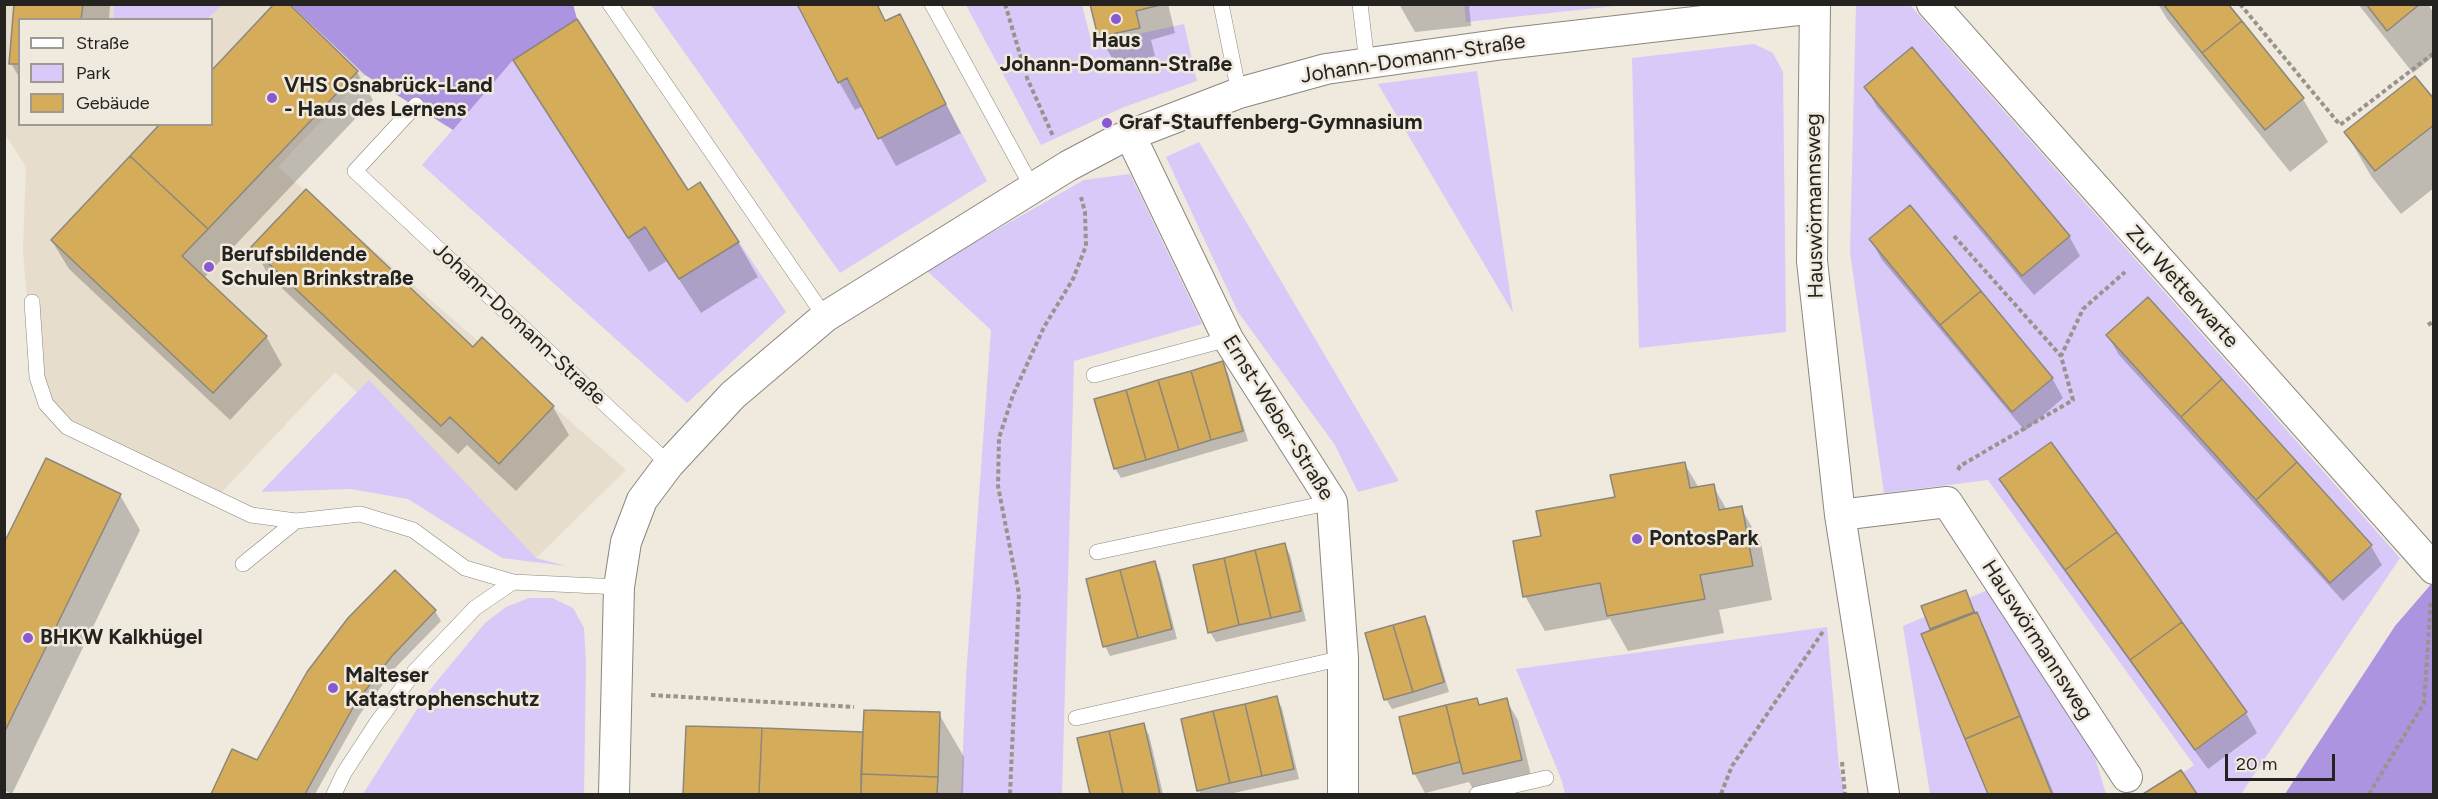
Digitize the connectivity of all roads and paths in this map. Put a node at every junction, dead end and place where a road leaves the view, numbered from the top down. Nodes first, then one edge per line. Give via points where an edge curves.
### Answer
1 (610, 4) edge
2 (932, 4) edge
3 (1005, 4) edge
4 (1221, 4) edge
5 (1360, 4) edge
6 (1932, 4) edge
7 (2240, 4) edge
8 (1815, 6) edge
9 (2433, 53) edge
10 (1367, 63) junction
11 (1239, 93) junction
12 (416, 105) dead end
13 (1130, 135) junction
14 (1068, 166) junction
15 (1032, 187) junction
16 (1954, 236) dead end
17 (2150, 251) junction
18 (32, 302) dead end
19 (825, 317) junction
20 (2433, 321) edge
21 (2428, 326) dead end
22 (1228, 339) junction
23 (2061, 356) junction
24 (1094, 375) dead end
25 (669, 464) junction
26 (1332, 502) junction
27 (1947, 502) junction
28 (1840, 515) junction
29 (296, 521) junction
30 (1097, 552) dead end
31 (243, 564) dead end
32 (2433, 569) edge
33 (513, 582) junction
34 (619, 587) junction
35 (1828, 624) dead end
36 (1343, 658) junction
37 (617, 693) junction
38 (854, 707) dead end
39 (1076, 718) dead end
40 (2127, 777) dead end
41 (1546, 778) dead end
42 (334, 795) edge
43 (614, 795) edge
44 (1010, 795) edge
45 (1342, 795) edge
46 (1477, 795) edge
47 (1721, 795) edge
48 (1884, 795) edge
49 (2369, 795) edge

1 - 19 lane
2 - 15 lane
3 - 14 path via 1027,78
4 - 11 lane
5 - 10 lane
6 - 17 street, Zur Wetterwarte
7 - 9 path via 2340,125
8 - 10 street, Johann-Domann-Straße
8 - 28 street, Hauswörmannsweg via 1812,261
10 - 11 street, Johann-Domann-Straße via 1326,69
11 - 13 street, Johann-Domann-Straße
12 - 25 lane, Johann-Domann-Straße via 356,171
13 - 14 street, Johann-Domann-Straße
13 - 22 street, Ernst-Weber-Straße
14 - 15 street, Johann-Domann-Straße
14 - 44 path via 1085,213 1086,246 1013,395 999,438 998,486 1019,594
15 - 19 street, Johann-Domann-Straße
16 - 23 path
17 - 23 path via 2082,309
17 - 32 street, Zur Wetterwarte
18 - 29 lane via 37,376 46,404 67,427 251,515
19 - 25 street, Johann-Domann-Straße via 733,395
20 - 21 path
22 - 24 lane
22 - 26 street, Ernst-Weber-Straße
23 - 27 path via 2073,400 1960,466
25 - 34 street, Johann-Domann-Straße via 642,500 626,542
26 - 30 lane
26 - 36 street, Ernst-Weber-Straße
27 - 28 street
27 - 40 street, Hauswörmannsweg
28 - 48 street, Hauswörmannsweg
29 - 31 lane
29 - 33 lane via 360,514 413,530 465,568
32 - 49 path via 2424,703
33 - 34 lane
33 - 42 lane via 475,608 415,672 376,724
34 - 37 street, Johann-Domann-Straße
35 - 47 path via 1732,766
36 - 39 lane
36 - 45 street, Ernst-Weber-Straße
37 - 38 path
37 - 43 street, Johann-Domann-Straße
41 - 46 lane

